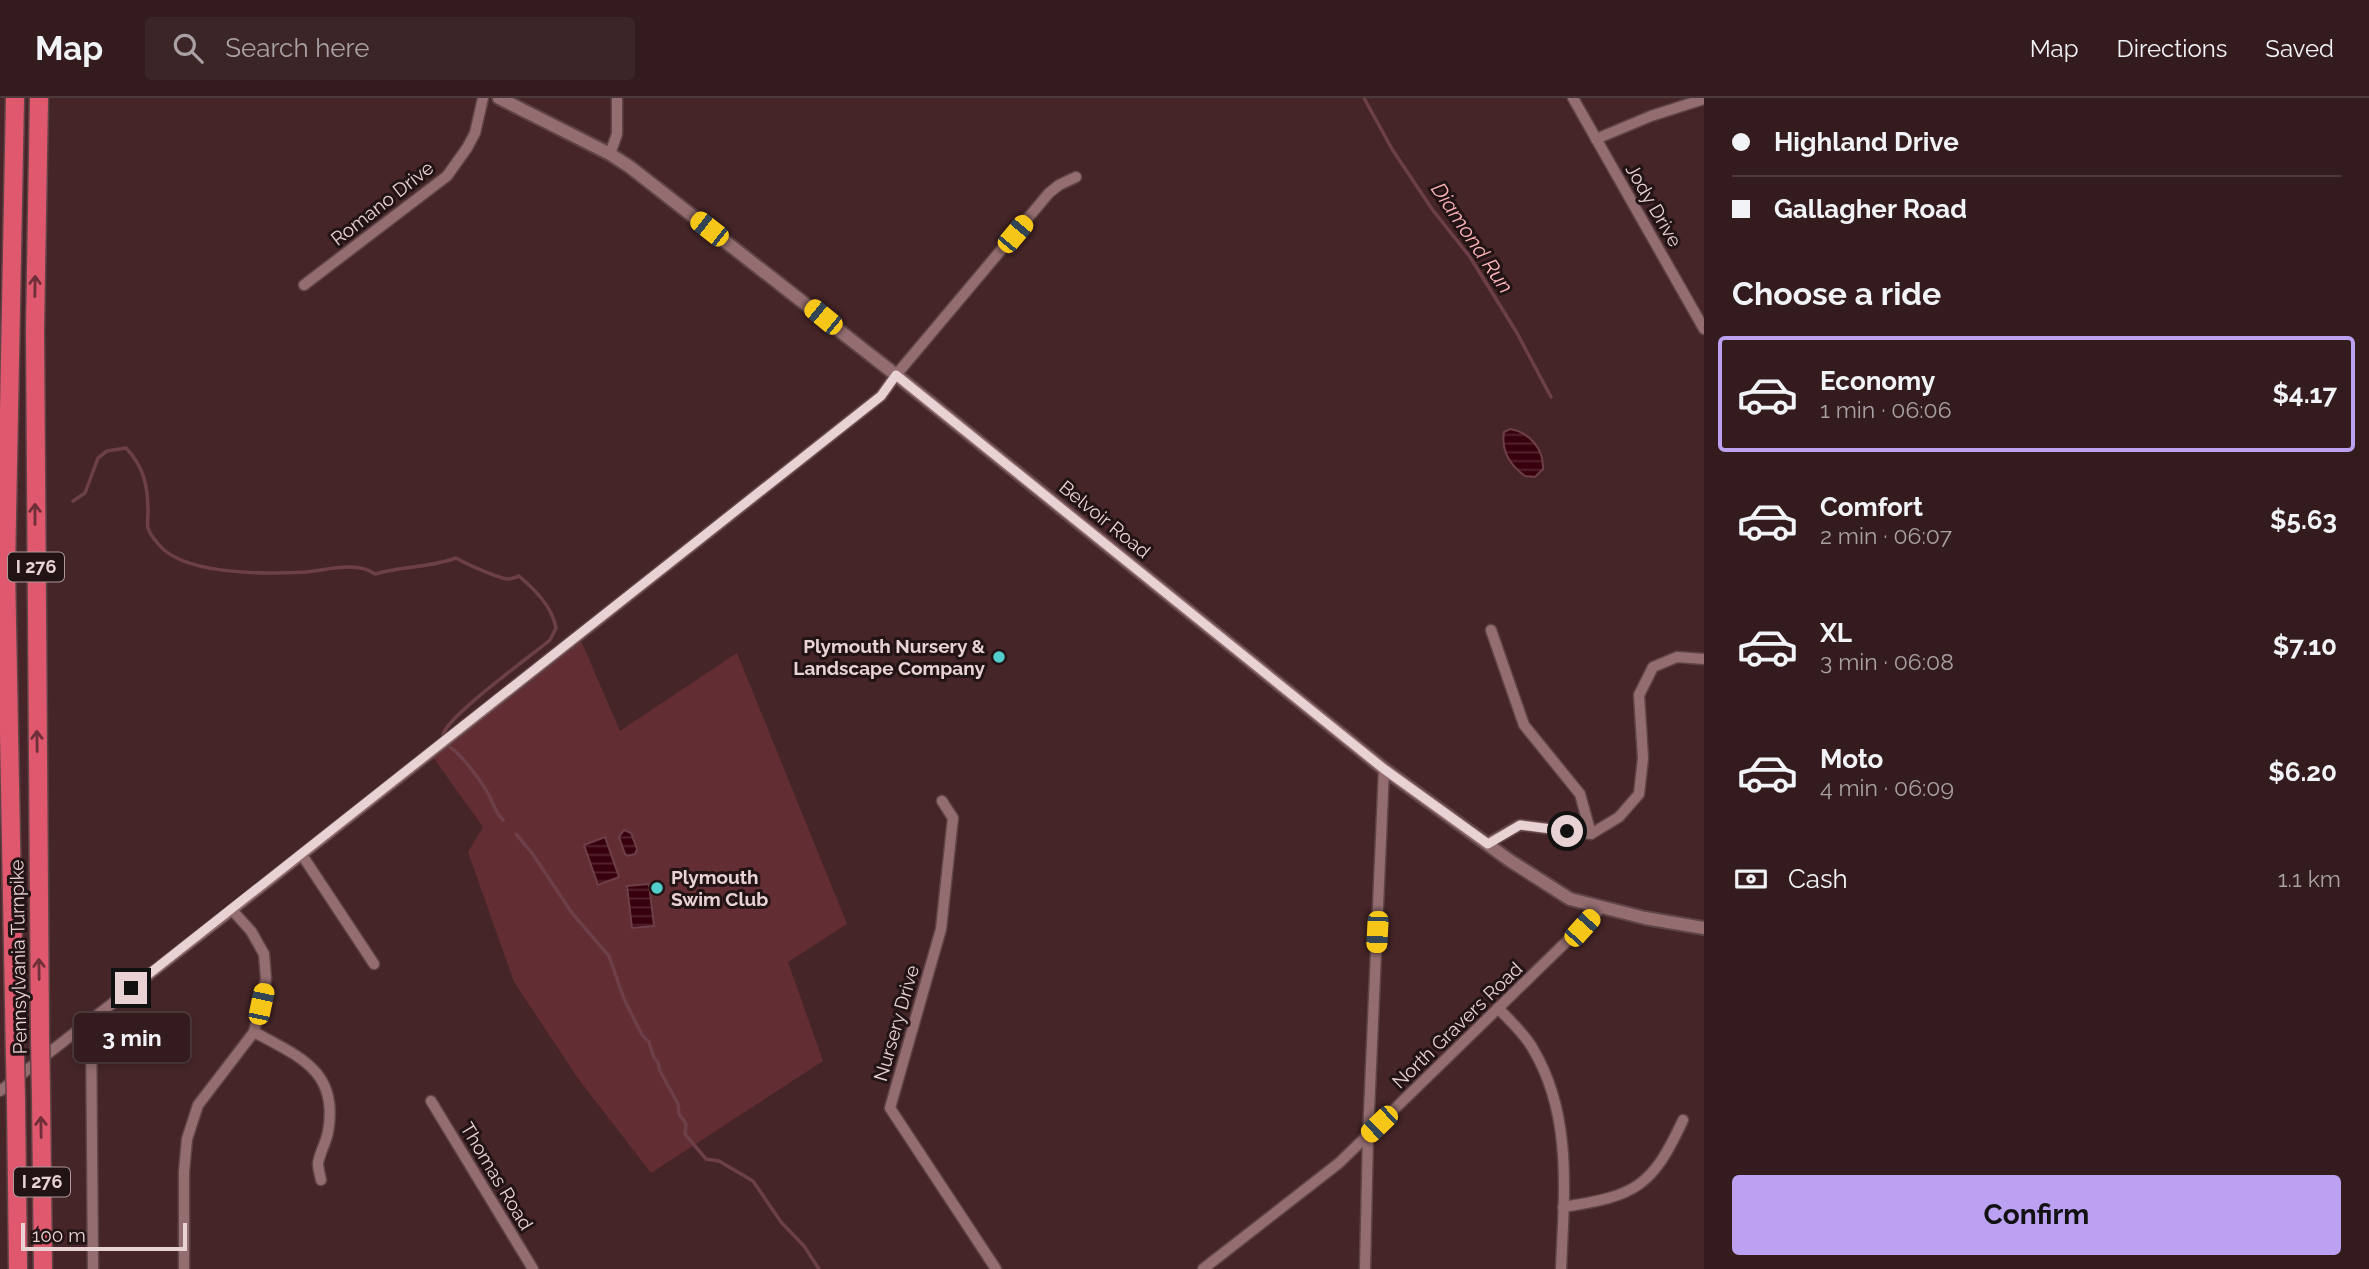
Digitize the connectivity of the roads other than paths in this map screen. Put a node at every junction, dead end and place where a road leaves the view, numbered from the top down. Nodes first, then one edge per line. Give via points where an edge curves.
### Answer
1 (15, 98) edge
2 (39, 98) edge
3 (483, 98) edge
4 (499, 98) edge
5 (617, 98) edge
6 (1573, 98) edge
7 (1704, 99) edge
8 (1596, 139) junction
9 (610, 154) junction
10 (1076, 177) dead end
11 (304, 285) dead end
12 (1704, 329) edge
13 (896, 375) junction
14 (1491, 630) dead end
15 (1704, 659) edge
16 (1384, 769) junction
17 (942, 801) dead end
18 (1591, 834) junction
19 (1488, 844) junction
20 (302, 855) junction
21 (1601, 908) junction
22 (232, 911) junction
23 (1704, 928) edge
24 (374, 964) dead end
25 (1499, 1008) junction
26 (91, 1019) junction
27 (254, 1032) junction
28 (0, 1091) edge
29 (432, 1101) dead end
30 (1683, 1120) dead end
31 (1368, 1135) junction
32 (321, 1180) dead end
33 (1563, 1207) junction
34 (18, 1269) edge
35 (43, 1269) edge
36 (93, 1269) edge
37 (184, 1269) edge
38 (533, 1269) edge
39 (996, 1269) edge
40 (1203, 1269) edge
41 (1364, 1269) edge
42 (1561, 1269) edge

1 - 34 highway, Pennsylvania Turnpike / I 276, bridge via 6,568
35 -> 2 highway, Pennsylvania Turnpike / I 276, bridge via 35,356
3 - 11 street, Romano Drive via 471,140 447,176
4 - 9 street, Belvoir Road
5 - 9 street via 617,134
6 - 8 street, Jody Drive
7 - 8 street
8 - 12 street, Jody Drive
9 - 13 street, Belvoir Road
10 - 13 street via 1049,193
13 - 16 street, Belvoir Road
13 - 20 street via 881,396
14 - 18 street via 1524,725 1580,794
15 - 18 street via 1677,657 1653,667 1639,695 1643,758 1639,794 1619,817
16 - 19 street, Belvoir Road
16 - 31 street
17 - 39 street, Nursery Drive via 953,818 942,929 890,1108
18 - 19 street via 1520,825
19 - 21 street, Belvoir Road via 1570,899
20 - 22 street
20 - 24 street
21 - 23 street, Belvoir Road
21 - 25 street, North Gravers Road
22 - 26 street
22 - 27 street via 264,954 266,979
25 - 31 street, North Gravers Road
25 - 33 street via 1533,1048 1555,1099 1563,1142
26 - 28 street
26 - 36 street
27 - 32 street via 303,1059 327,1086 331,1115 318,1164
27 - 37 street via 198,1105 187,1139
29 - 38 street, Thomas Road
30 - 33 street via 1667,1155 1639,1186 1605,1200
31 - 40 street, North Gravers Road
31 - 41 street
33 - 42 street

